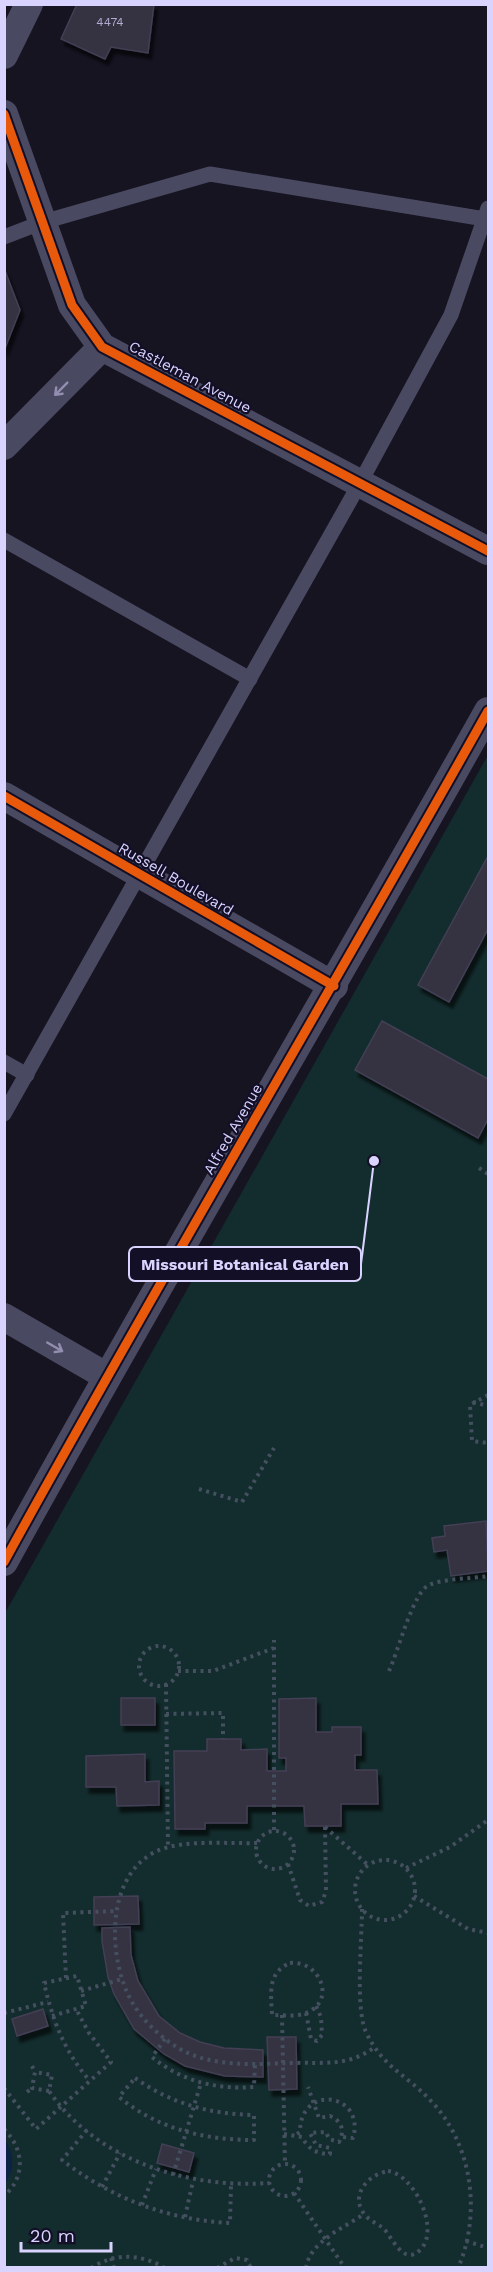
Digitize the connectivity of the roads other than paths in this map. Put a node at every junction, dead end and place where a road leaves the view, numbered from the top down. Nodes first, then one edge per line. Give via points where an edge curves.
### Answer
1 (29, 4) edge
2 (4, 56) edge
3 (4, 114) edge
4 (487, 214) edge
5 (43, 222) junction
6 (4, 237) edge
7 (102, 347) junction
8 (4, 446) edge
9 (360, 483) junction
10 (4, 540) edge
11 (489, 551) edge
12 (250, 679) junction
13 (489, 711) edge
14 (4, 796) edge
15 (140, 876) junction
16 (334, 986) junction
17 (4, 1062) edge
18 (27, 1075) junction
19 (4, 1114) edge
20 (4, 1317) edge
21 (106, 1376) junction
22 (4, 1562) edge

1 - 2 street
3 - 5 street, Castleman Avenue
4 - 5 lane via 210,174
4 - 9 lane via 451,315
5 - 6 lane
5 - 7 street, Castleman Avenue via 72,305
7 -> 8 street
7 - 9 street, Castleman Avenue
9 - 11 street, Castleman Avenue
9 - 12 lane
10 - 12 lane
12 - 15 lane
13 - 16 street, Alfred Avenue
14 - 15 street, Russell Boulevard
15 - 16 street, Russell Boulevard
15 - 18 lane
16 - 21 street, Alfred Avenue
17 - 18 lane
18 - 19 lane
20 -> 21 street
21 - 22 street, Alfred Avenue

